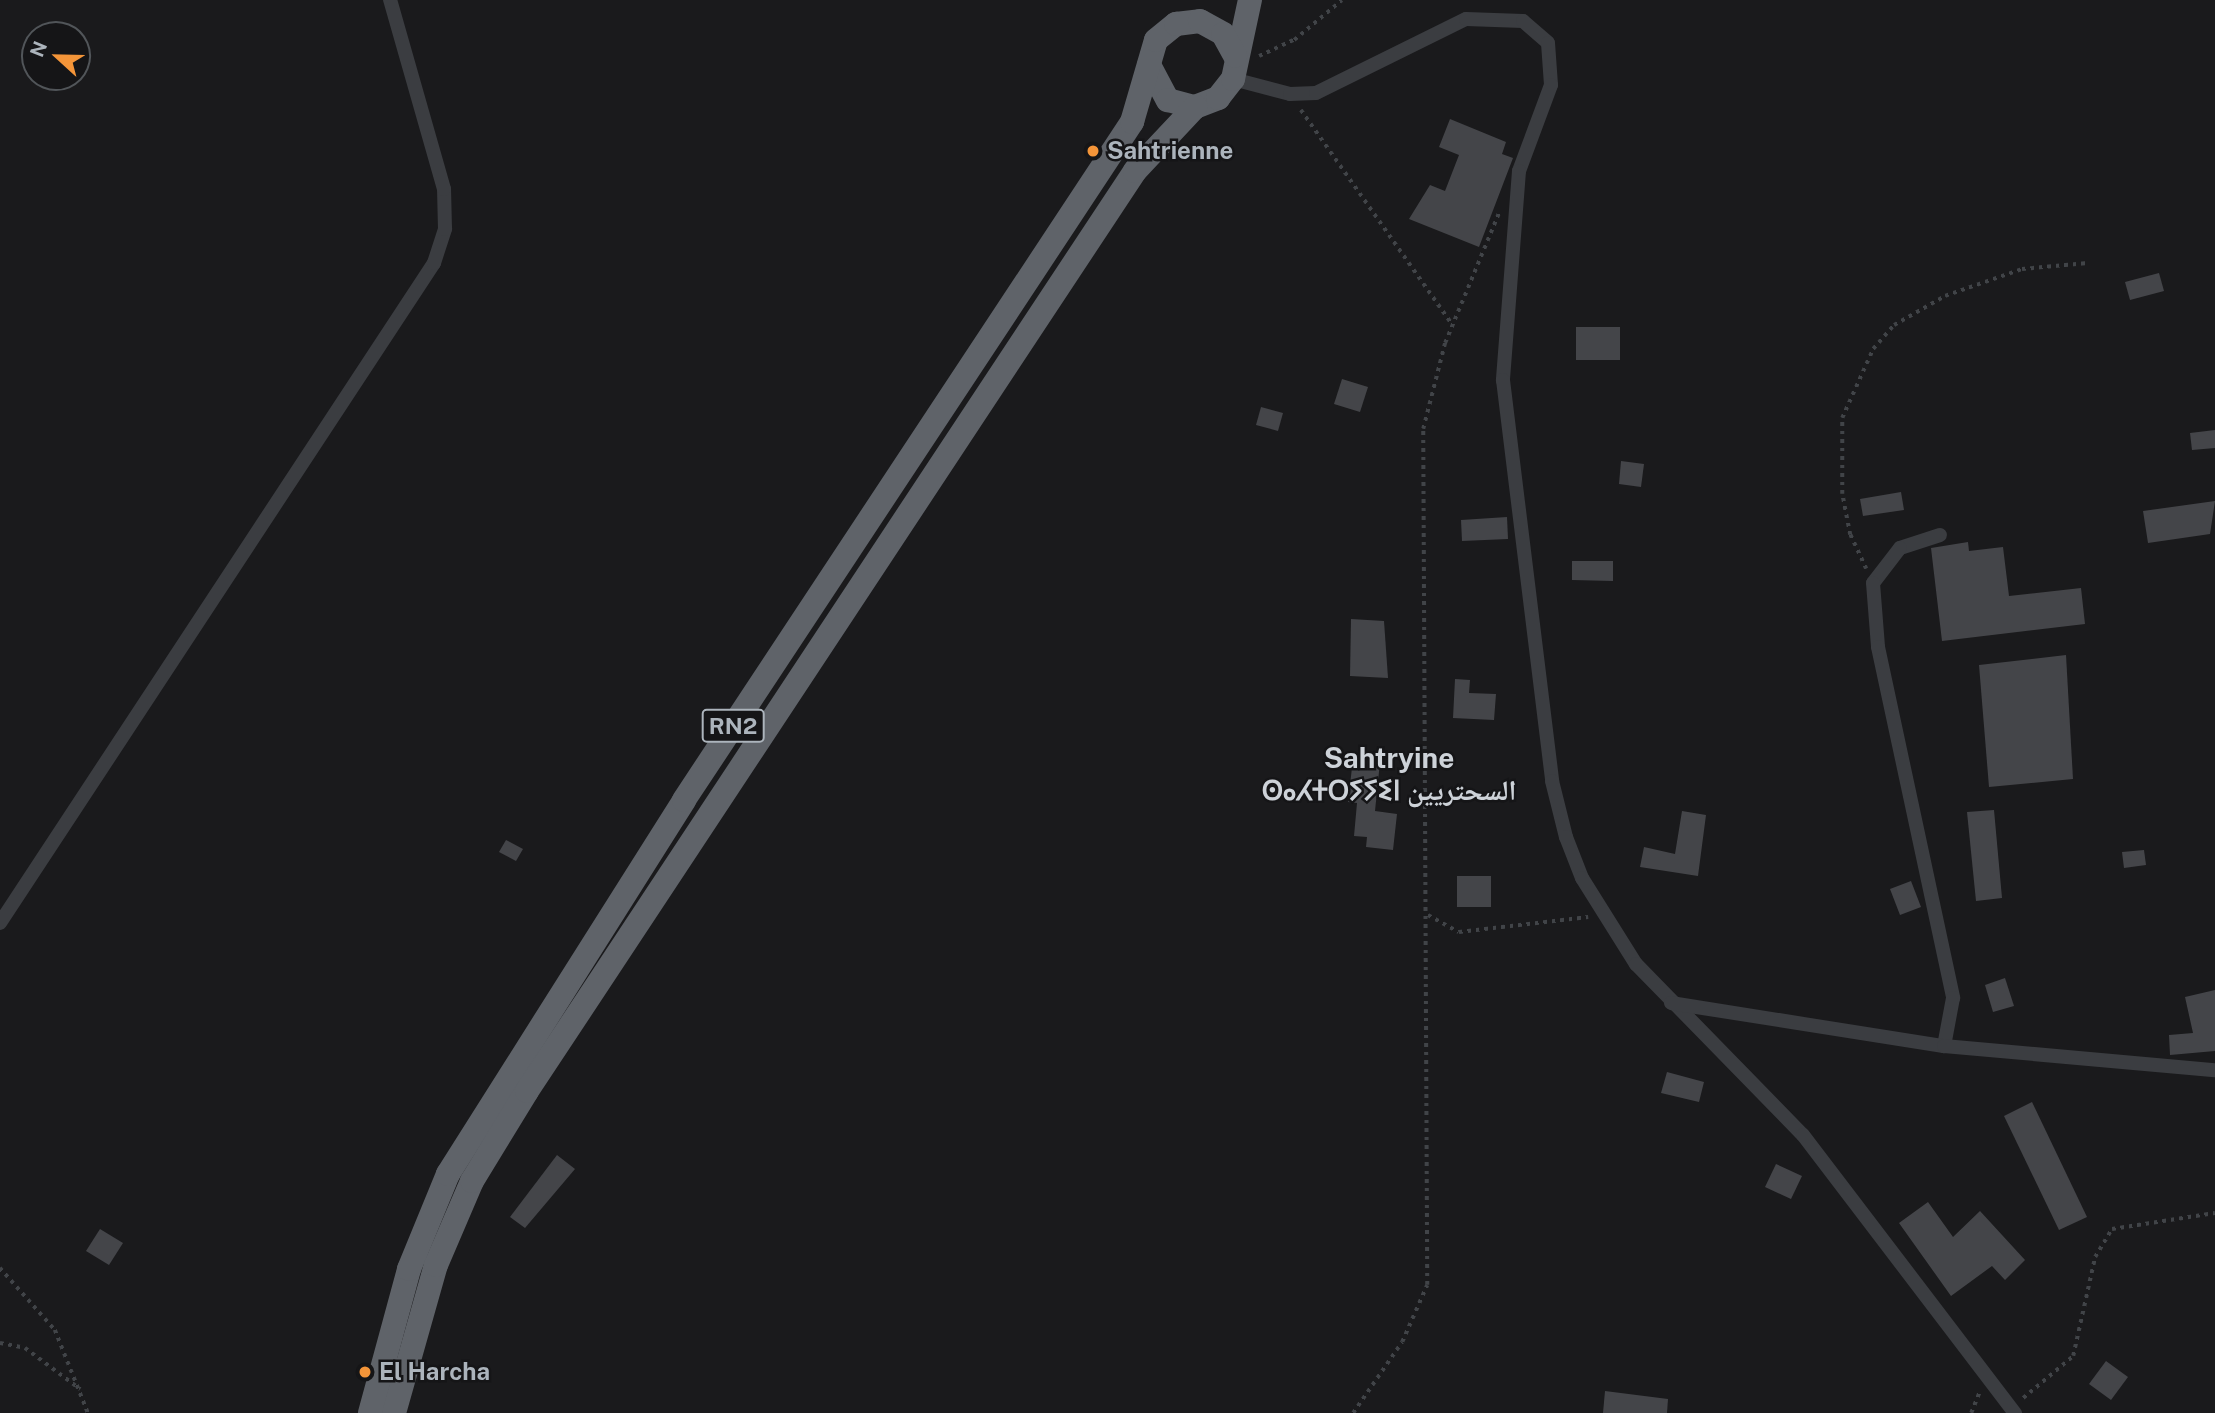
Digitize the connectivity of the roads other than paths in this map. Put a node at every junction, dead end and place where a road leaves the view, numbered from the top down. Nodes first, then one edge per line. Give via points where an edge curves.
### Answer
1 (390, 0) edge
2 (1206, 0) edge
3 (1250, 0) edge
4 (1188, 21) junction
5 (1149, 65) junction
6 (1234, 67) junction
7 (1195, 107) junction
8 (1940, 535) dead end
9 (0, 923) edge
10 (1671, 1003) junction
11 (1944, 1046) junction
12 (2215, 1070) edge
13 (2013, 1410) edge
14 (370, 1413) edge
15 (394, 1413) edge

1 - 9 street via 444,189 445,229 434,263
2 - 4 highway, RN2
3 - 6 highway
4 - 5 highway, RN2 via 1156,40
4 - 6 highway via 1213,26
5 - 7 highway via 1168,100
5 - 14 highway, RN2 via 1132,122 670,823 449,1174 409,1269
6 - 7 highway, RN2 via 1218,99
6 - 10 street via 1290,94 1316,93 1466,19 1523,21 1548,43 1550,85 1519,171 1505,320 1505,431 1552,781 1566,837 1603,914
7 - 15 highway, RN2 via 1135,171 527,1091 472,1181 436,1265
8 - 11 street via 1900,548 1873,583 1878,647 1953,998
10 - 11 street
10 - 13 street via 1803,1135
11 - 12 street

